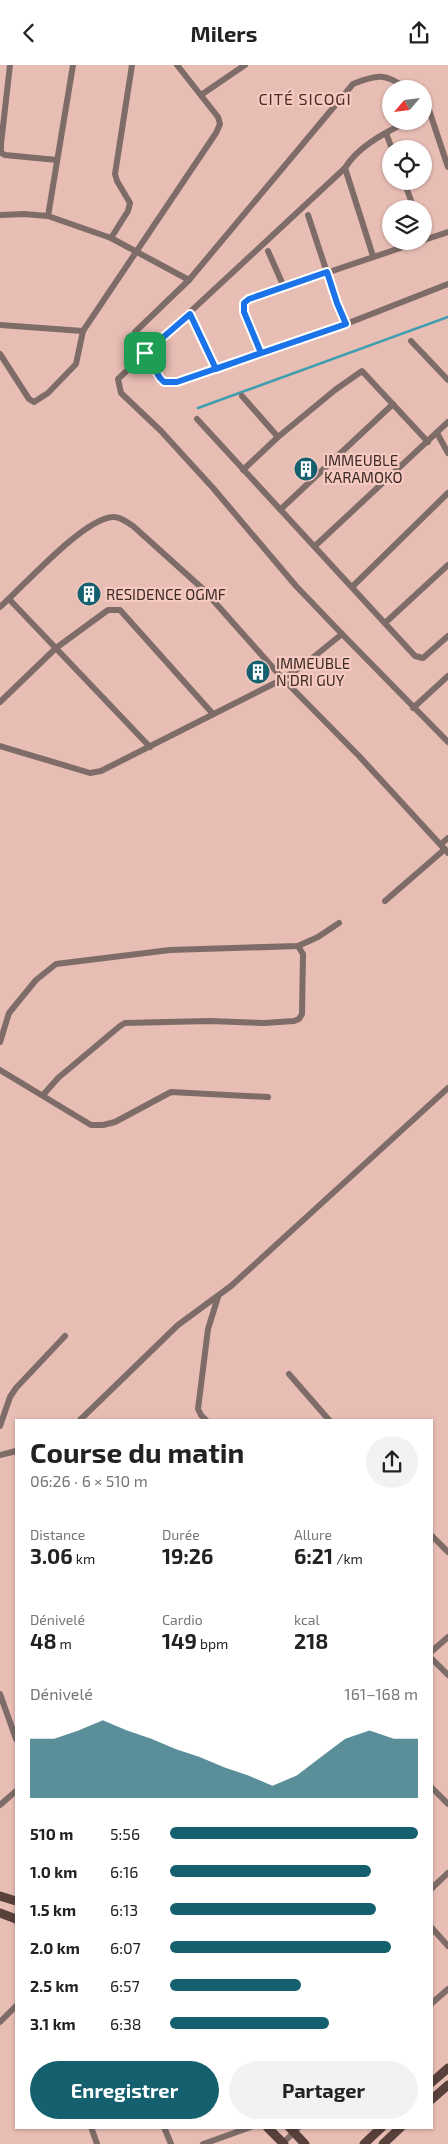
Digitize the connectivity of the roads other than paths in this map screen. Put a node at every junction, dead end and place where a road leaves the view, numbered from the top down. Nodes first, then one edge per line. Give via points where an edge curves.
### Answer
1 (10, 65) edge
2 (73, 65) edge
3 (132, 65) edge
4 (177, 65) edge
5 (245, 65) edge
6 (392, 80) edge
7 (201, 95) junction
8 (432, 126) edge
9 (392, 130) edge
10 (386, 133) junction
11 (389, 140) edge
12 (57, 160) junction
13 (448, 167) edge
14 (345, 168) junction
15 (0, 215) edge
16 (308, 215) dead end
17 (48, 216) junction
18 (448, 232) edge
19 (432, 237) edge
20 (111, 238) junction
21 (391, 250) edge
22 (137, 251) junction
23 (268, 251) dead end
24 (373, 256) junction
25 (327, 272) junction
26 (189, 280) junction
27 (448, 284) edge
28 (284, 287) junction
29 (190, 314) junction
30 (346, 324) junction
31 (0, 325) edge
32 (84, 331) junction
33 (410, 341) dead end
34 (0, 353) edge
35 (145, 353) junction
36 (261, 353) junction
37 (216, 369) junction
38 (448, 380) edge
39 (242, 396) dead end
40 (393, 404) junction
41 (197, 419) dead end
42 (448, 422) edge
43 (437, 433) junction
44 (278, 437) junction
45 (428, 442) junction
46 (448, 453) edge
47 (243, 470) junction
48 (448, 493) edge
49 (281, 509) junction
50 (315, 546) junction
51 (448, 565) edge
52 (352, 587) junction
53 (9, 599) junction
54 (0, 607) edge
55 (385, 623) junction
56 (342, 635) junction
57 (448, 636) edge
58 (56, 648) junction
59 (448, 676) edge
60 (283, 679) junction
61 (0, 702) edge
62 (413, 708) junction
63 (214, 714) junction
64 (448, 743) edge
65 (0, 746) edge
66 (150, 747) junction
67 (448, 838) edge
68 (444, 849) edge
69 (385, 901) dead end
70 (339, 923) dead end
71 (298, 946) junction
72 (0, 1042) edge
73 (0, 1070) edge
74 (448, 1088) edge
75 (43, 1095) junction
76 (268, 1097) dead end
77 (218, 1297) junction
78 (65, 1336) dead end
79 (289, 1374) dead end
80 (81, 1419) edge
81 (205, 1419) edge
82 (328, 1419) edge
83 (0, 1426) edge
84 (15, 1451) edge
85 (0, 1455) edge
86 (433, 1537) edge
87 (448, 1552) edge
88 (448, 1637) edge
89 (433, 1650) edge
90 (433, 1660) edge
91 (448, 1675) edge
92 (0, 1694) edge
93 (15, 1736) edge
94 (433, 1789) edge
95 (15, 1792) edge
96 (448, 1804) edge
97 (0, 1805) edge
98 (448, 1873) edge
99 (433, 1887) edge
100 (0, 1896) edge
101 (15, 1901) edge
102 (0, 1913) edge
103 (15, 1919) edge
104 (433, 1929) edge
105 (448, 1946) edge
106 (448, 1989) edge
107 (433, 2002) edge
108 (15, 2007) edge
109 (0, 2022) edge
110 (448, 2068) edge
111 (433, 2081) edge
112 (448, 2085) edge
113 (433, 2098) edge
114 (92, 2129) edge
115 (165, 2129) edge
116 (245, 2129) edge
117 (269, 2129) edge
118 (294, 2129) edge
119 (380, 2129) edge
120 (399, 2129) edge
121 (283, 2143) edge
122 (97, 2144) edge
123 (171, 2144) edge
124 (203, 2144) edge
125 (305, 2144) edge
126 (364, 2144) edge
127 (383, 2144) edge

1 - 12 street via 0,144 2,153
2 - 12 street
3 - 20 street via 115,174 130,203
4 - 7 street
5 - 7 street
6 - 26 street via 385,76 366,78 354,85
7 - 22 street via 220,124
8 - 13 street
9 - 10 street
10 - 11 street
10 - 14 street via 350,159
12 - 17 street
14 - 24 street
14 - 29 street
15 - 17 street
16 - 25 street
17 - 20 street
18 - 19 street
20 - 22 street
21 - 24 street
22 - 26 street
22 - 32 street
23 - 28 street
24 - 25 street
25 - 28 street
25 - 30 street
26 - 35 street via 135,332
27 - 30 street
28 - 36 street via 244,303 244,312
29 - 35 street
29 - 37 street
30 - 36 street
31 - 32 street
32 - 34 street via 76,364 48,393 34,402
33 - 38 street
35 - 37 street via 164,382 177,382
35 - 56 street via 118,379 121,393 213,487
36 - 37 street
39 - 44 street
40 - 44 street via 366,374 358,372
40 - 45 street
40 - 49 street
41 - 47 street
42 - 43 street
43 - 45 street
43 - 46 street
44 - 47 street
45 - 50 street
47 - 49 street
48 - 52 street
49 - 50 street
50 - 52 street
51 - 55 street
52 - 55 street
53 - 54 street
53 - 58 street
53 - 60 street via 94,523 112,517 121,519 203,589
55 - 57 street via 419,658
56 - 60 street
56 - 62 street
58 - 61 street
58 - 63 street via 108,610 120,610
58 - 66 street
59 - 62 street
60 - 63 street
60 - 68 street
62 - 64 street
63 - 66 street
65 - 66 street via 90,773 102,771
67 - 68 street
68 - 69 street
70 - 71 street
71 - 72 street via 170,950 56,965 36,980 9,1013
71 - 75 street via 302,954 302,1014 299,1019 264,1023 126,1023 58,1078
73 - 75 street
74 - 77 street
75 - 76 street via 91,1125 114,1122 171,1092
77 - 80 street via 178,1325
77 - 81 street via 208,1329 198,1409
78 - 83 street via 16,1388
79 - 82 street
84 - 85 street
86 - 87 street
88 - 89 street
90 - 91 street
92 - 93 street
94 - 96 street
95 - 97 street
98 - 99 street
100 - 101 main road
102 - 103 main road
104 - 105 street
106 - 107 street
108 - 109 street
110 - 111 main road
112 - 113 main road
114 - 122 street
115 - 123 street
116 - 124 street
117 - 121 main road
118 - 121 street
118 - 125 main road
119 - 126 main road
120 - 127 main road

